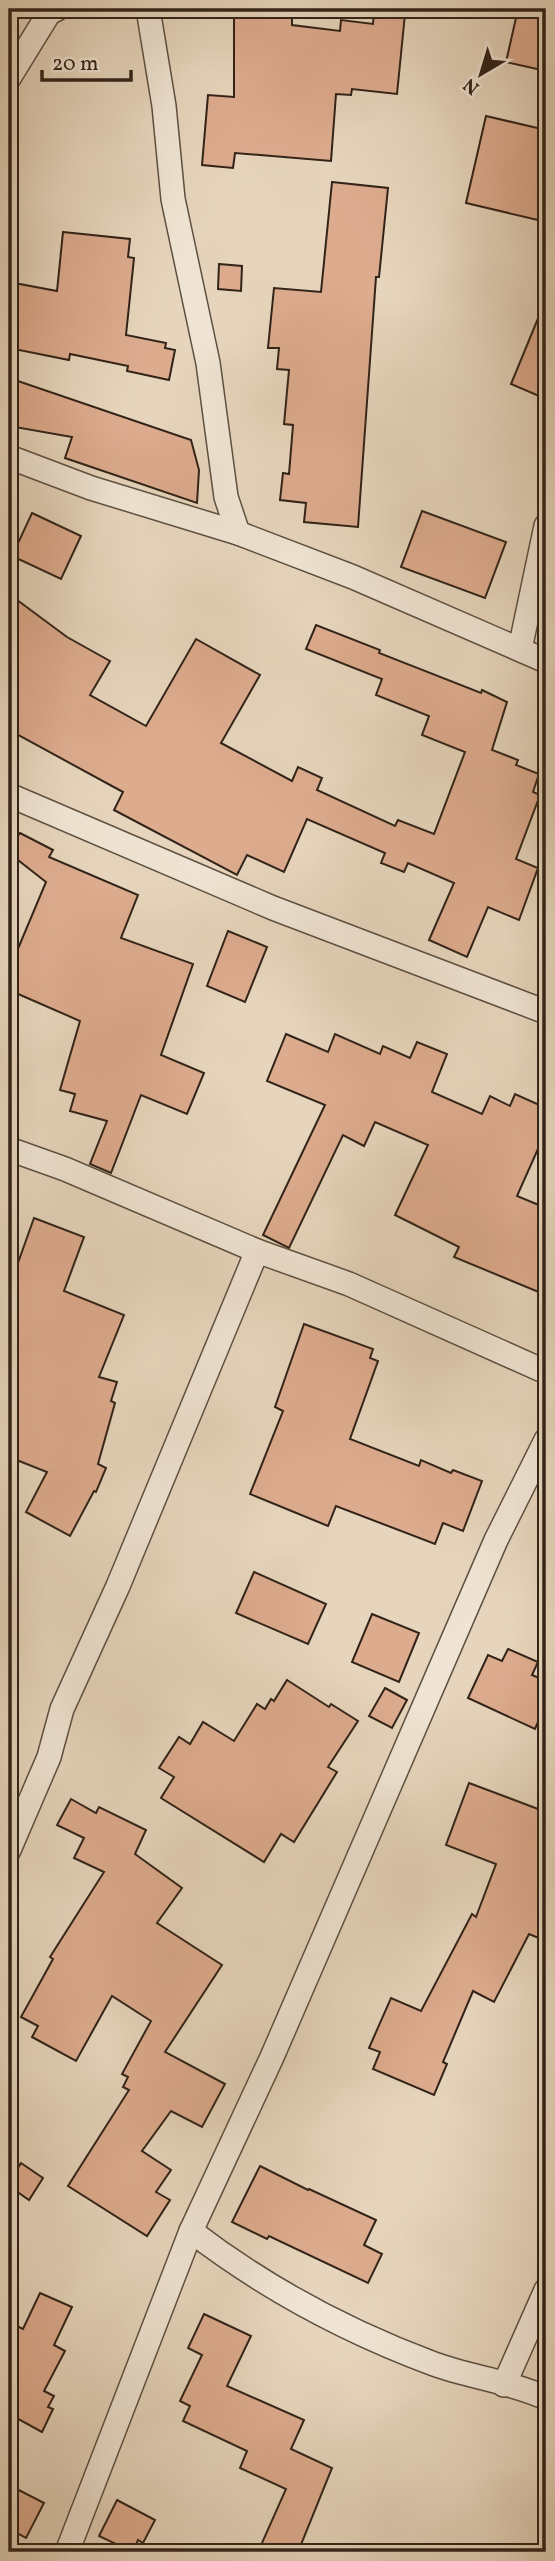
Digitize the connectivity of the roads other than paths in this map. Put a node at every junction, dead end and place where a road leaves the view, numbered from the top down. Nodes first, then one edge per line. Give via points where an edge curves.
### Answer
1 (57, 9) edge
2 (148, 9) edge
3 (9, 78) edge
4 (9, 457) edge
5 (546, 526) edge
6 (238, 533) junction
7 (520, 649) junction
8 (546, 661) edge
9 (9, 795) edge
10 (546, 1012) edge
11 (9, 1149) edge
12 (257, 1251) junction
13 (546, 1372) edge
14 (546, 1440) edge
15 (9, 1850) edge
16 (191, 2231) junction
17 (546, 2290) edge
18 (504, 2385) junction
19 (546, 2398) edge
20 (68, 2552) edge

1 - 3 street via 49,13
2 - 6 street via 173,199 208,363 226,496
4 - 6 street via 91,488
5 - 7 street
6 - 7 street
7 - 8 street
9 - 10 street via 273,908
11 - 12 street
12 - 13 street via 349,1284
12 - 15 street via 62,1709 49,1756
14 - 16 street via 496,1540 278,2045
16 - 18 street via 221,2254 346,2328
16 - 20 street
17 - 18 street
18 - 19 street

